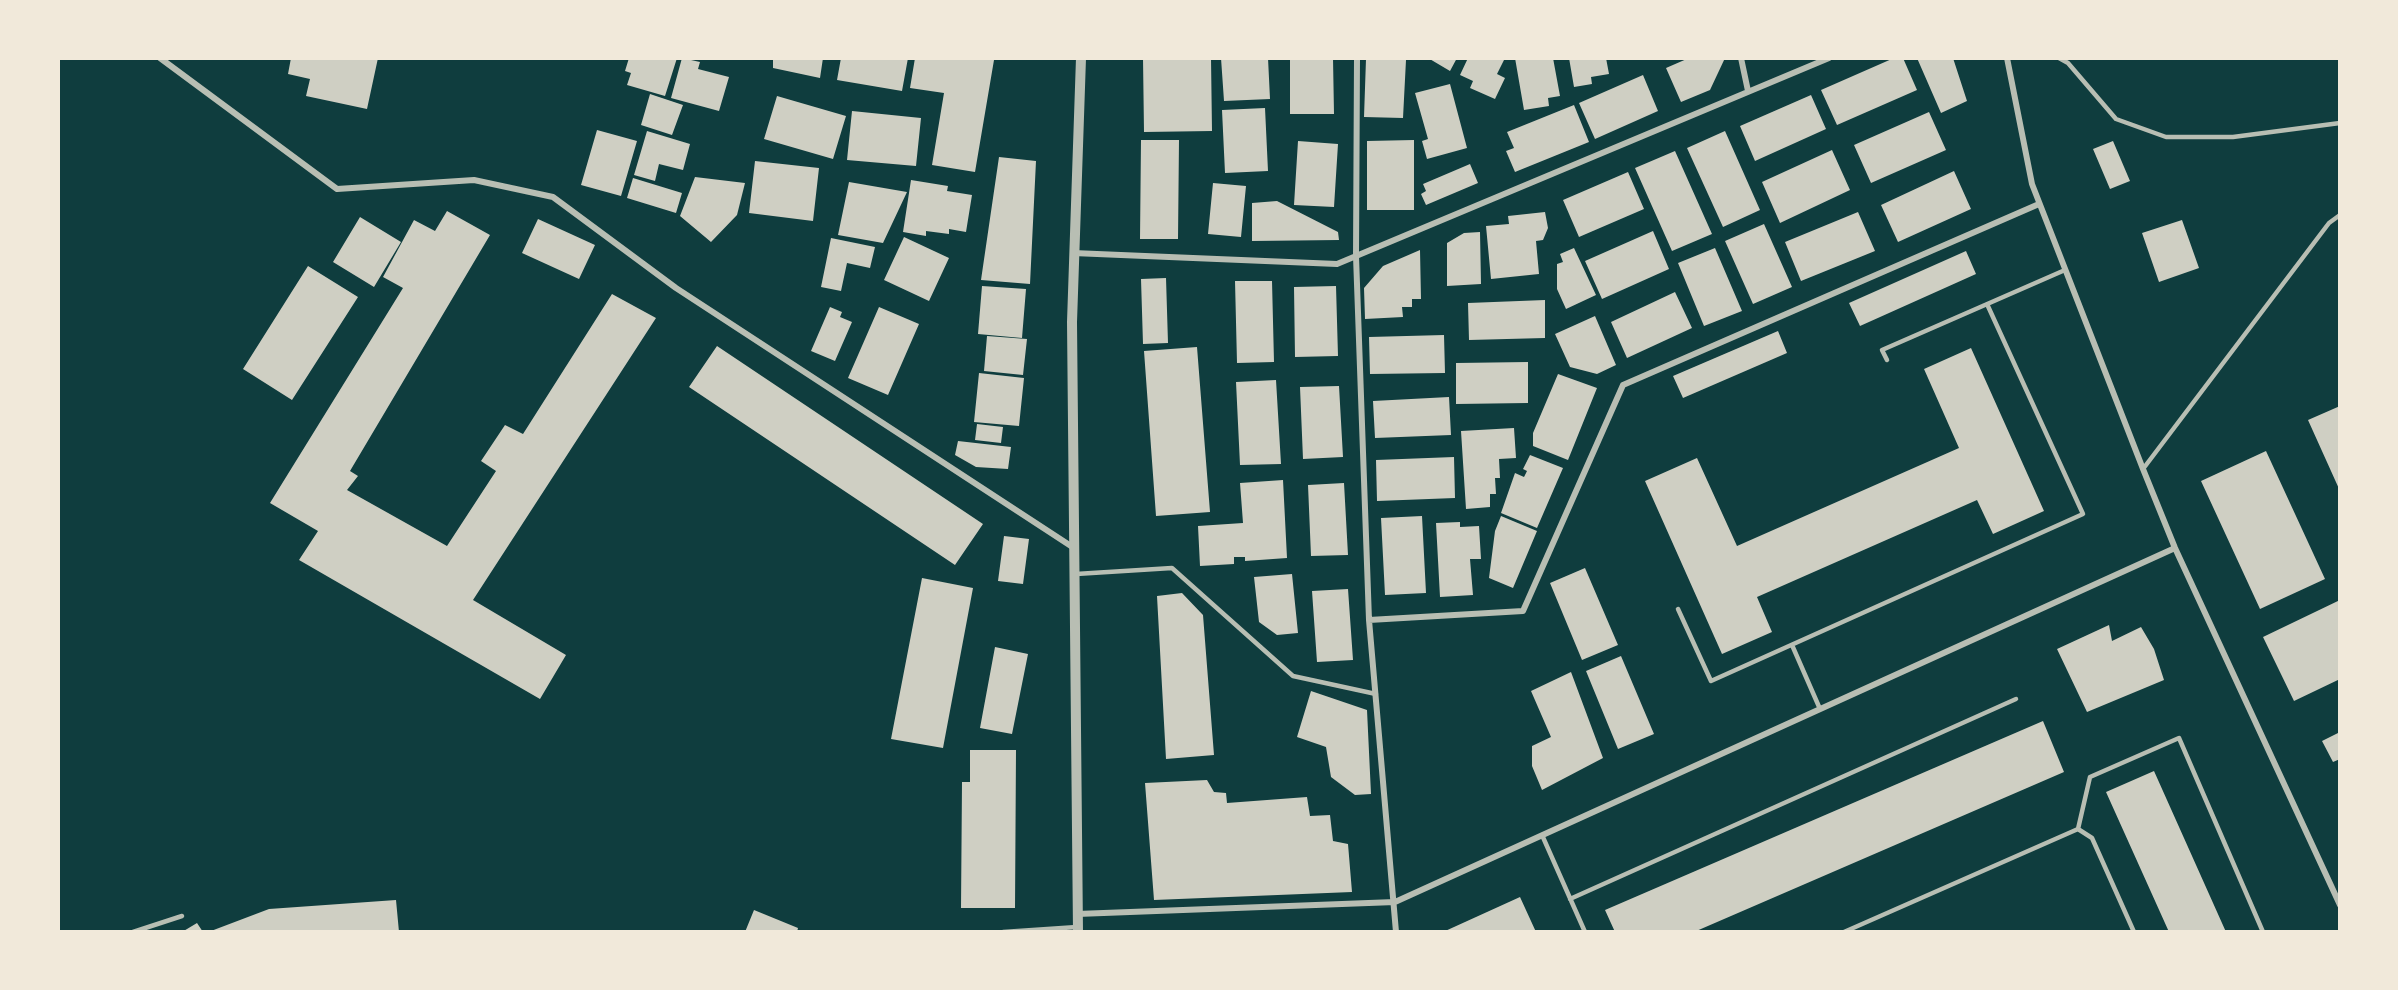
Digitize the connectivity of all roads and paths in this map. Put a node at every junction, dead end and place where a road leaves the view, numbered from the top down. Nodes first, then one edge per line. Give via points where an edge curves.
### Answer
1 (160, 58) edge
2 (1082, 58) edge
3 (1357, 58) edge
4 (1741, 58) edge
5 (1829, 58) edge
6 (2007, 58) edge
7 (2060, 58) edge
8 (1748, 91) junction
9 (2340, 123) edge
10 (2039, 204) junction
11 (2340, 215) edge
12 (1072, 254) junction
13 (1356, 256) junction
14 (2065, 270) junction
15 (1987, 304) junction
16 (1887, 360) dead end
17 (2143, 469) junction
18 (1074, 548) junction
19 (2175, 548) junction
20 (1074, 574) junction
21 (1678, 609) dead end
22 (1369, 620) junction
23 (1792, 645) junction
24 (1376, 694) junction
25 (2016, 699) dead end
26 (1820, 709) junction
27 (2078, 829) junction
28 (1542, 835) junction
29 (1570, 899) junction
30 (1395, 902) junction
31 (2340, 905) edge
32 (1077, 914) junction
33 (182, 916) dead end
34 (1077, 929) edge
35 (1848, 931) edge
36 (132, 932) edge
37 (1003, 932) edge
38 (1396, 932) edge
39 (1585, 932) edge
40 (2134, 932) edge
41 (2263, 932) edge

1 - 18 street via 337,189 474,180 553,197 676,288
2 - 12 street
3 - 13 street
4 - 8 street
5 - 8 street
6 - 10 street
7 - 9 lane via 2116,119 2166,137 2233,137
8 - 13 street
10 - 14 street
10 - 22 street via 1623,385 1523,610
11 - 17 lane via 2329,223
12 - 13 street via 1337,264
12 - 18 street
13 - 22 street
14 - 15 lane
14 - 17 street
15 - 16 lane via 1882,350
15 - 23 lane via 2083,514
17 - 19 street
18 - 20 street
19 - 26 street
19 - 31 street
20 - 24 lane via 1172,568 1293,676
20 - 32 street
21 - 23 lane via 1711,681
22 - 24 street
23 - 26 lane
24 - 30 street
25 - 29 lane
26 - 28 street
27 - 35 lane
27 - 40 lane via 2092,838
27 - 41 lane via 2090,777 2179,738
28 - 29 lane
28 - 30 street
29 - 39 lane
30 - 32 street
30 - 38 street
32 - 34 street
33 - 36 lane
34 - 37 lane

